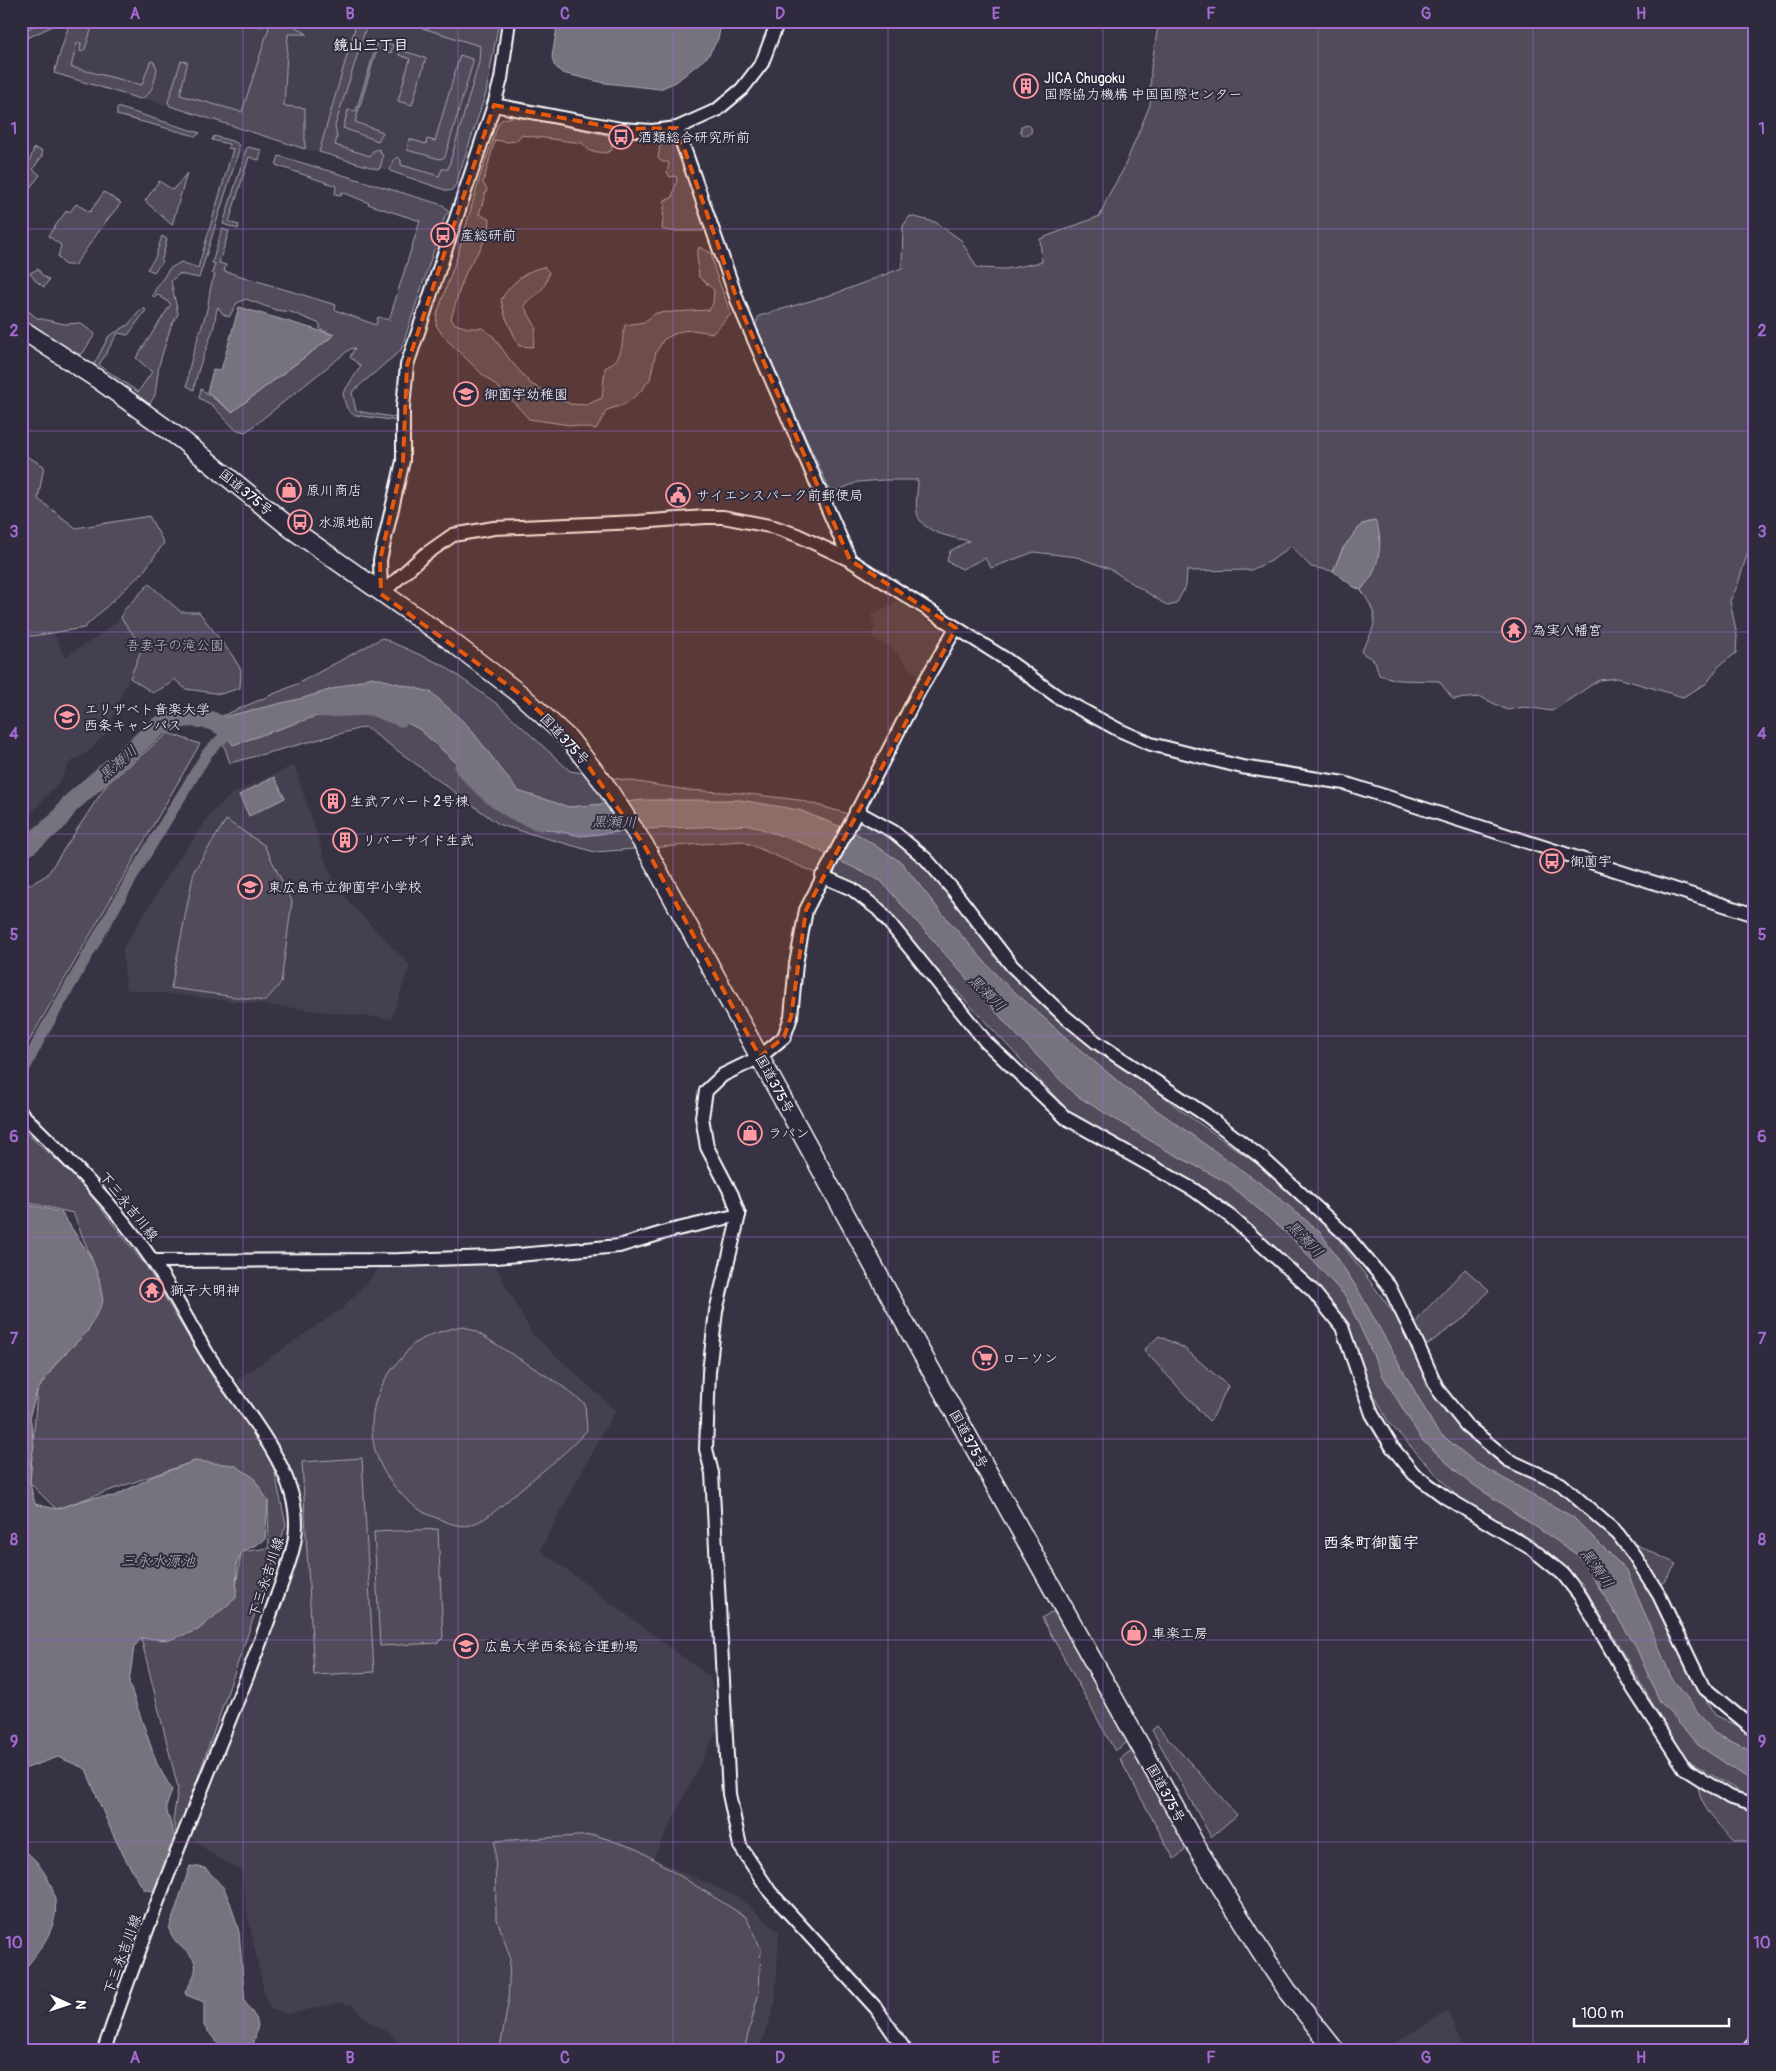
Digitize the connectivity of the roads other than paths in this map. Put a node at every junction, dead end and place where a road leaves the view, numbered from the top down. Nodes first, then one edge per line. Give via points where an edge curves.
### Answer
1 (509, 21) edge
2 (778, 21) edge
3 (494, 105) junction
4 (677, 128) junction
5 (21, 329) edge
6 (850, 560) junction
7 (381, 594) junction
8 (956, 628) junction
9 (856, 811) junction
10 (822, 876) junction
11 (1755, 915) edge
12 (760, 1057) junction
13 (21, 1113) edge
14 (739, 1215) junction
15 (154, 1261) junction
16 (1755, 1730) edge
17 (1755, 1805) edge
18 (1755, 2041) edge
19 (104, 2050) edge
20 (904, 2050) edge
21 (1335, 2050) edge
22 (1746, 2050) edge

1 - 3 street
2 - 4 street via 762,63 742,88 717,110
3 - 4 street via 620,129 652,131
3 - 7 street via 407,365 403,461 380,560
4 - 6 street via 739,305
5 - 7 highway, 国道375号 via 182,440 293,530
6 - 7 street via 774,527 723,518 494,528 453,534
6 - 8 street
7 - 12 highway, 国道375号 via 448,639 520,694 569,739 603,782 644,845
8 - 9 street
8 - 11 street via 1058,697 1151,744 1242,767 1344,783
9 - 10 street
9 - 16 street via 894,832 926,859 1012,966 1063,1014 1096,1042 1206,1115 1262,1158 1346,1235 1389,1286 1438,1390 1466,1425 1508,1460 1561,1484 1618,1534 1659,1595 1703,1687
10 - 12 street via 806,910 791,1017 784,1037
10 - 17 street via 852,889 879,910 986,1042 1066,1118 1194,1190 1231,1217 1313,1291 1342,1327 1372,1414 1392,1447 1414,1474 1445,1497 1532,1549 1563,1574 1581,1597 1634,1690 1685,1769 1729,1797
12 - 14 street via 723,1075 706,1091 702,1117 707,1148
12 - 21 highway, 国道375号 via 1200,1853 1276,1974
13 - 15 street, 下三永吉川線 via 93,1184
14 - 15 street via 619,1246 496,1257
14 - 20 street via 716,1311 709,1372 706,1449 712,1473 729,1794 740,1846 770,1892 876,2008
15 - 19 street, 下三永吉川線 via 213,1364 274,1454 292,1492 296,1526 291,1558 260,1644 181,1838
18 - 22 street

